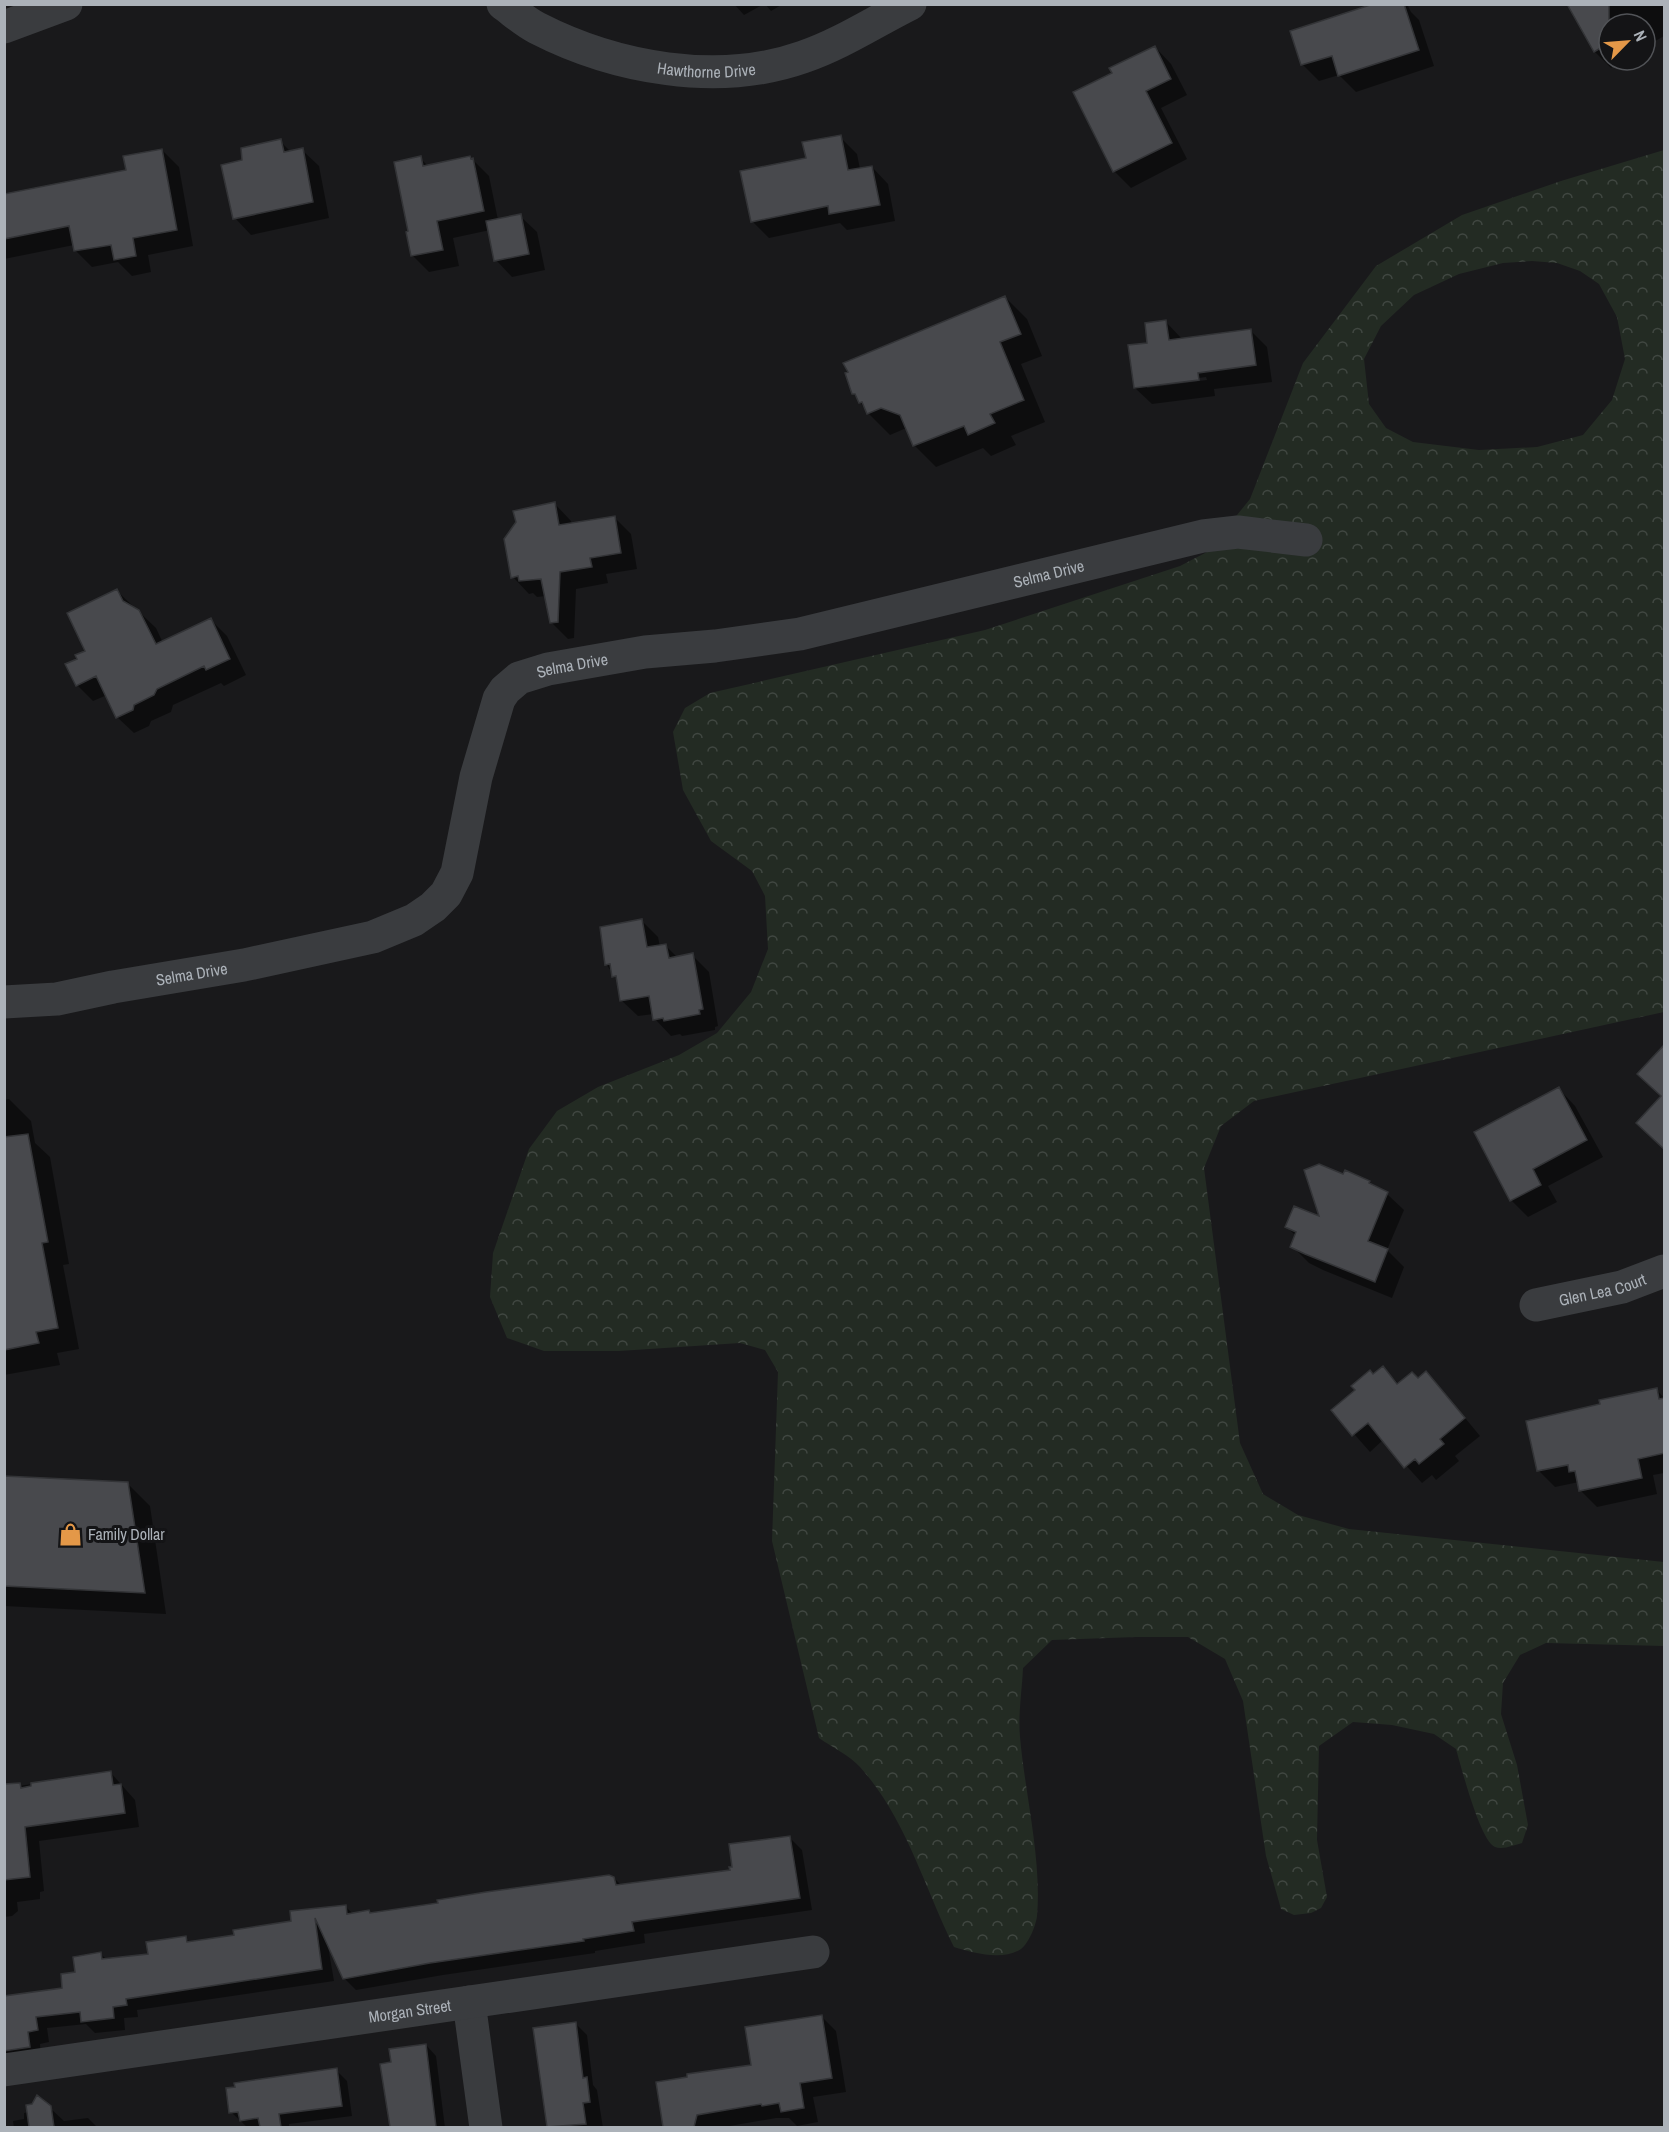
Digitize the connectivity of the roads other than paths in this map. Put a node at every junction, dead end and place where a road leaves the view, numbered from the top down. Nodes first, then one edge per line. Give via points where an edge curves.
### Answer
1 (66, 4) edge
2 (503, 4) edge
3 (910, 4) edge
4 (4, 27) edge
5 (1306, 540) dead end
6 (4, 1002) edge
7 (1665, 1271) edge
8 (1536, 1305) dead end
9 (813, 1952) dead end
10 (469, 2002) junction
11 (4, 2070) edge
12 (486, 2127) edge

1 - 4 street
2 - 3 street, Hawthorne Drive via 534,27 575,46 648,67 702,72 753,69 802,58 843,41
5 - 6 street, Selma Drive via 1238,532 1203,536 800,634 633,654 519,678 499,699 476,777 457,873 446,894 414,920 373,936 244,965 57,999
7 - 8 street, Glen Lea Court via 1622,1287
9 - 10 street, Morgan Street
10 - 11 street, Morgan Street
10 - 12 street

